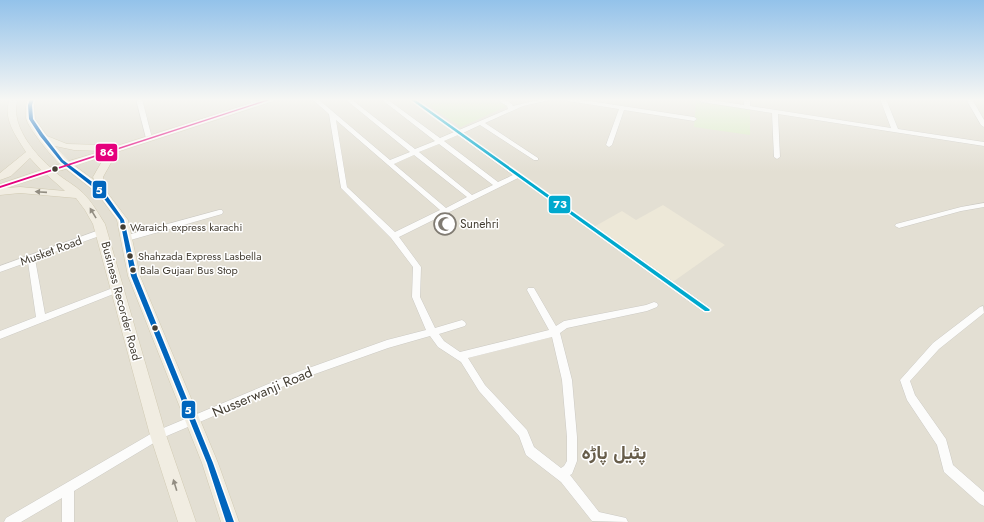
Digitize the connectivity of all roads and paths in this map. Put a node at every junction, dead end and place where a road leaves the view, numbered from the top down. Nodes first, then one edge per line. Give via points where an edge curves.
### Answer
1 (15, 123) edge
2 (34, 123) edge
3 (145, 123) edge
4 (186, 123) edge
5 (334, 123) edge
6 (344, 123) edge
7 (378, 123) edge
8 (417, 123) edge
9 (446, 123) edge
10 (480, 123) joint
11 (616, 123) edge
12 (775, 123) edge
13 (853, 123) edge
14 (892, 123) edge
15 (895, 130) junction
16 (458, 132) junction
17 (41, 135) junction
18 (148, 136) junction
19 (440, 140) junction
20 (984, 144) edge
21 (609, 145) dead end
22 (103, 148) junction
23 (113, 150) junction
24 (30, 152) junction
25 (414, 152) junction
26 (777, 158) dead end
27 (536, 159) dead end
28 (65, 163) junction
29 (390, 163) junction
30 (46, 169) junction
31 (518, 175) junction
32 (0, 177) edge
33 (0, 182) edge
34 (498, 185) junction
35 (0, 187) edge
36 (101, 191) junction
37 (0, 192) edge
38 (79, 195) junction
39 (472, 198) junction
40 (984, 205) edge
41 (445, 211) junction
42 (219, 212) dead end
43 (899, 226) dead end
44 (102, 232) junction
45 (394, 236) junction
46 (127, 238) junction
47 (31, 258) junction
48 (0, 269) edge
49 (118, 289) junction
50 (531, 290) dead end
51 (654, 305) dead end
52 (983, 309) dead end
53 (707, 310) dead end
54 (41, 318) junction
55 (462, 324) dead end
56 (432, 332) junction
57 (555, 332) junction
58 (0, 334) edge
59 (459, 356) junction
60 (192, 422) junction
61 (158, 435) junction
62 (561, 475) junction
63 (68, 489) junction
64 (984, 500) edge
65 (10, 522) edge
66 (68, 522) edge
67 (187, 522) edge
68 (230, 522) edge
69 (622, 522) edge

1 - 24 main road, Business Recorder Road
2 - 17 main road, Business Recorder Road
3 - 18 street
4 - 18 main road
5 - 45 street via 344,188
6 - 29 street
7 - 25 street
8 - 19 street
9 - 16 street
10 - 16 street
10 - 27 street
11 - 21 street
12 - 26 street
13 - 15 street
14 - 15 street
15 - 20 street
16 - 19 street
16 - 31 street
17 - 22 main road via 54,144 68,148
17 - 28 main road, Business Recorder Road
18 - 22 main road
18 - 23 main road
19 - 25 street
19 - 34 street
22 - 28 main road
23 - 28 main road
23 - 36 main road via 98,177
24 - 30 main road, Business Recorder Road
24 - 32 main road
25 - 29 street
25 - 39 street
28 - 30 main road
28 - 36 main road, Business Recorder Road
29 - 41 street
30 - 33 main road
30 - 35 main road
30 - 38 main road, Business Recorder Road
31 - 34 street
31 - 53 street
34 - 39 street
36 - 46 main road, Business Recorder Road via 122,220
38 -> 37 main road via 20,190
44 -> 38 main road, Business Recorder Road via 90,208
39 - 41 street
40 - 43 street
41 - 45 street
42 - 46 street
44 - 47 street, Musket Road
44 - 49 main road, Business Recorder Road
45 - 56 street via 417,267 416,297
46 - 60 main road, Business Recorder Road via 134,276
47 - 48 street, Musket Road
47 - 54 street
49 - 54 street
49 - 61 main road, Business Recorder Road
50 - 57 street
51 - 57 street via 564,325
52 - 64 street via 936,346 905,380 911,397 942,443 948,468
54 - 58 street
55 - 56 street, Nusserwanji Road
56 - 59 street via 441,344
56 - 60 street, Nusserwanji Road via 387,344 295,377
57 - 59 street
57 - 62 street via 567,380 572,437 572,461 568,470
59 - 62 street via 464,358 482,388 523,433 530,451
60 - 61 street, Nusserwanji Road
60 - 68 main road, Business Recorder Road via 210,463
61 - 63 street, Nusserwanji Road
67 -> 61 main road, Business Recorder Road
62 - 69 street via 596,517
63 - 65 street, Nusserwanji Road
63 - 66 street

